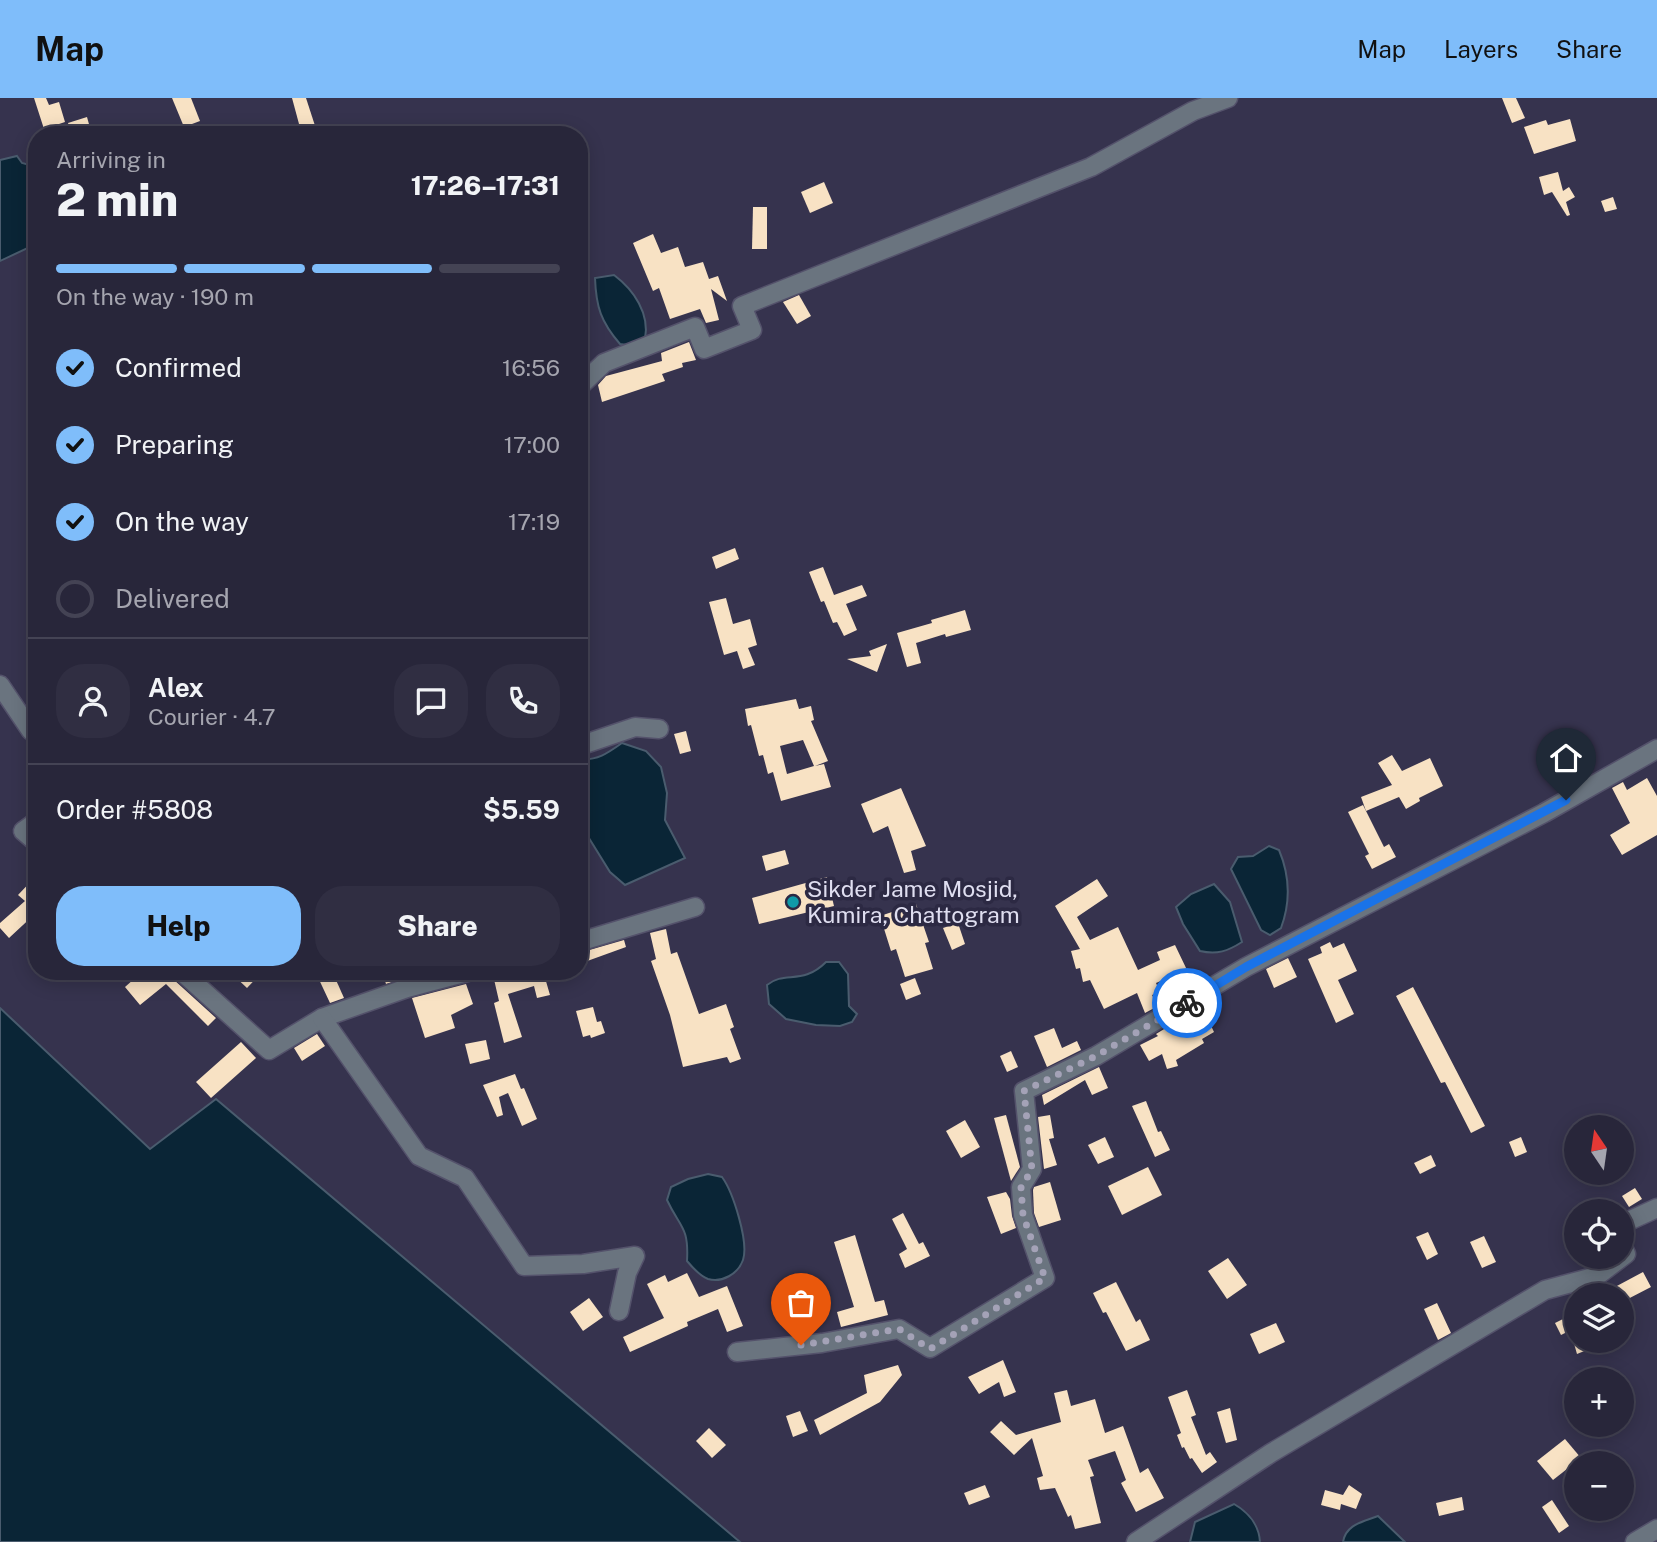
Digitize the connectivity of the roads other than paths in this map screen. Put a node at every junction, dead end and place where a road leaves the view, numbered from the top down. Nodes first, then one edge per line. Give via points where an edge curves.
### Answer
1 (1228, 98) edge
2 (588, 378) edge
3 (0, 685) edge
4 (28, 727) edge
5 (659, 729) dead end
6 (588, 743) edge
7 (1657, 749) edge
8 (695, 906) dead end
9 (588, 939) edge
10 (191, 980) edge
11 (437, 980) edge
12 (322, 1018) junction
13 (1657, 1208) edge
14 (1634, 1219) edge
15 (1606, 1269) edge
16 (619, 1311) dead end
17 (737, 1352) dead end
18 (1657, 1529) edge
19 (1136, 1542) edge
20 (1635, 1542) edge

1 - 2 street via 1193,111 1091,167 742,306 752,330 704,349 695,327 604,363
3 - 4 street
5 - 6 street via 635,727
7 - 17 street via 1246,967 1096,1056 1024,1091 1032,1170 1021,1187 1023,1215 1045,1278 930,1349 899,1329
8 - 9 street
10 - 12 street via 269,1050
11 - 12 street
12 - 16 street via 419,1156 465,1178 524,1266 635,1256
13 - 14 street
15 - 19 street via 1597,1276 1545,1290 1271,1453
18 - 20 street

